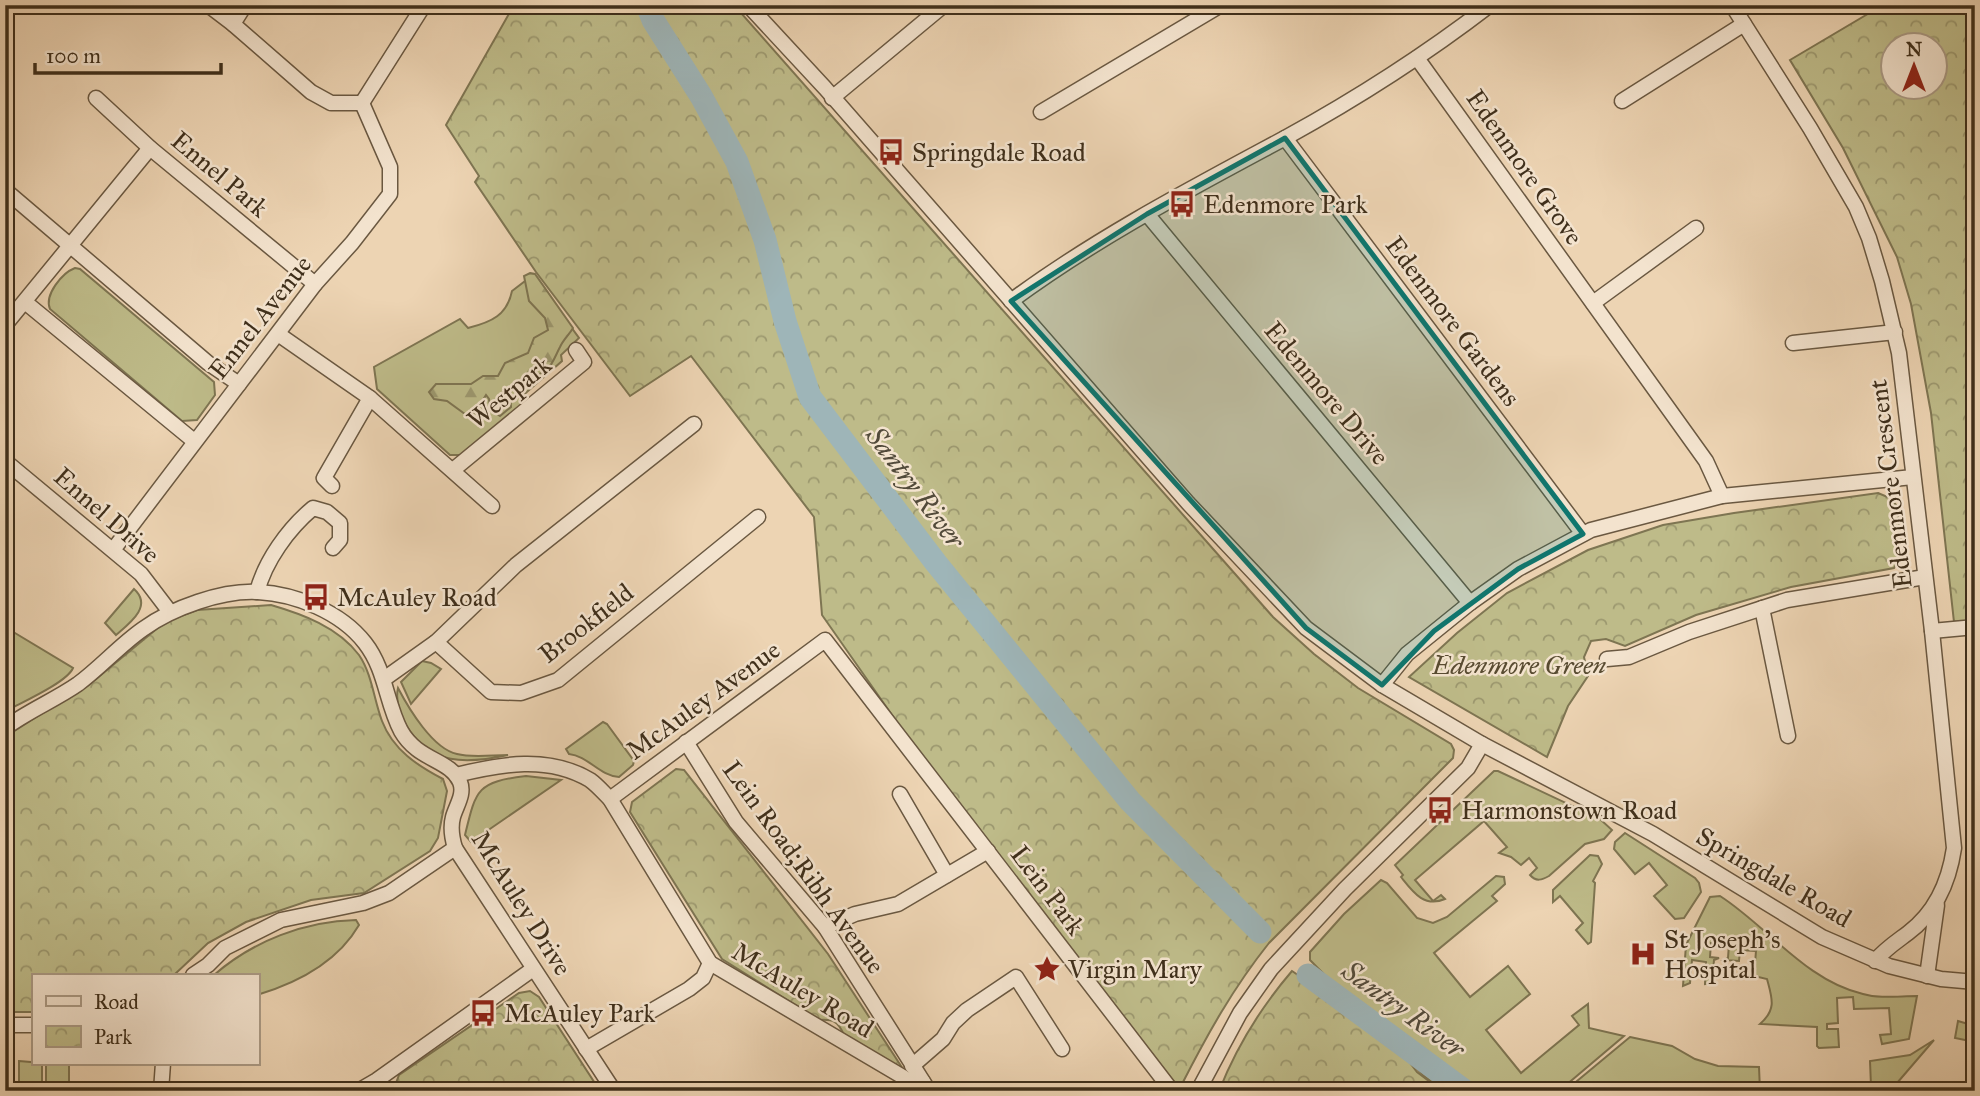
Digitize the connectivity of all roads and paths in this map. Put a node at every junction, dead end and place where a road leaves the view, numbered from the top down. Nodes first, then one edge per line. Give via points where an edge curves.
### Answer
1 (208, 5) edge
2 (245, 5) edge
3 (424, 5) edge
4 (748, 5) edge
5 (944, 5) edge
6 (1221, 5) edge
7 (1490, 5) edge
8 (1732, 5) edge
9 (1205, 9) edge
10 (233, 24) junction
11 (1744, 24) junction
12 (1418, 58) junction
13 (832, 97) junction
14 (96, 98) dead end
15 (1622, 102) dead end
16 (362, 103) junction
17 (1041, 112) dead end
18 (1284, 138) junction
19 (150, 148) junction
20 (5, 190) edge
21 (1147, 214) junction
22 (1696, 228) dead end
23 (70, 245) junction
24 (315, 284) junction
25 (1011, 301) junction
26 (25, 302) junction
27 (1592, 303) junction
28 (5, 325) edge
29 (1895, 332) junction
30 (278, 334) junction
31 (1793, 343) dead end
32 (576, 350) dead end
33 (239, 384) junction
34 (370, 398) junction
35 (694, 424) dead end
36 (194, 441) junction
37 (5, 461) edge
38 (453, 470) junction
39 (1913, 477) junction
40 (332, 486) dead end
41 (1722, 496) junction
42 (492, 506) dead end
43 (758, 517) dead end
44 (1583, 534) junction
45 (333, 548) dead end
46 (113, 550) junction
47 (1925, 578) junction
48 (257, 592) junction
49 (1470, 603) junction
50 (1762, 608) junction
51 (170, 612) junction
52 (1975, 627) edge
53 (1932, 631) junction
54 (825, 640) joint
55 (436, 642) junction
56 (1607, 659) dead end
57 (384, 679) junction
58 (1382, 685) junction
59 (5, 728) edge
60 (1788, 736) dead end
61 (686, 742) junction
62 (1482, 744) junction
63 (456, 775) junction
64 (900, 794) dead end
65 (610, 799) junction
66 (455, 848) junction
67 (988, 851) junction
68 (947, 876) junction
69 (1937, 901) junction
70 (825, 927) junction
71 (1906, 934) junction
72 (1932, 941) junction
73 (1875, 961) junction
74 (709, 963) junction
75 (533, 969) junction
76 (194, 974) edge
77 (1927, 976) junction
78 (1975, 982) edge
79 (5, 1025) edge
80 (32, 1025) edge
81 (586, 1049) junction
82 (1062, 1049) dead end
83 (163, 1064) edge
84 (912, 1066) junction
85 (380, 1085) edge
86 (926, 1087) edge
87 (161, 1091) edge
88 (358, 1091) edge
89 (614, 1091) edge
90 (1172, 1091) edge
91 (1198, 1091) edge

1 - 10 street
2 - 10 street
3 - 16 street
4 - 13 street, Springdale Road
5 - 13 street
6 - 9 street
7 - 12 street
8 - 11 street, Edenmore Crescent
9 - 17 street
10 - 16 street via 311,92 331,103
11 - 15 street
11 - 29 street, Edenmore Crescent via 1856,207 1870,238
12 - 18 street
12 - 27 street, Edenmore Grove
13 - 25 street, Springdale Road
14 - 19 street, Ennel Park
16 - 24 street, Ennel Avenue via 390,167 390,194
18 - 21 street
18 - 44 street, Edenmore Gardens
19 - 23 street
19 - 24 street, Ennel Park
20 - 23 street
21 - 25 street
21 - 49 street, Edenmore Drive
22 - 27 street
23 - 26 street
23 - 33 street
24 - 30 street, Ennel Avenue
25 - 58 street, Springdale Road via 1283,607
26 - 28 street
26 - 36 street
27 - 41 street, Edenmore Grove via 1706,461
29 - 31 street
29 - 39 street, Edenmore Crescent
30 - 33 street, Ennel Avenue
30 - 34 street
32 - 38 street, Westpark via 584,362
33 - 36 street, Ennel Avenue
34 - 38 street
34 - 40 street via 324,478
35 - 55 street via 516,565
36 - 46 street, Ennel Avenue
37 - 46 street, Ennel Drive
38 - 42 street
39 - 41 street
39 - 47 street, Edenmore Crescent
41 - 44 street
43 - 55 street, Brookfield via 558,680 520,693 491,692
44 - 49 street via 1518,569
45 - 48 street via 340,540 340,523 313,508 262,572
46 - 51 street, Ennel Drive via 141,574
47 - 50 street via 1866,585
47 - 53 street, Edenmore Crescent
48 - 51 street via 193,603
48 - 57 street via 313,605 334,615 365,643
49 - 58 street via 1407,654
50 - 56 street via 1629,657
50 - 60 street
51 - 59 street via 143,628 76,685
52 - 53 street
53 - 69 street, Edenmore Crescent via 1954,848
54 - 61 street, McAuley Avenue
54 - 67 street, Lein Park
55 - 57 street
57 - 63 street via 407,741
58 - 62 street, Springdale Road
61 - 65 street, McAuley Avenue
61 - 70 street, Lein Road;Ribh Avenue via 736,822
62 - 73 street, Springdale Road via 1653,834 1811,931
62 - 91 street via 1468,768 1271,969 1240,1013
63 - 65 street, McAuley Road via 500,764 552,764 591,780
63 - 66 street, McAuley Drive via 462,785 453,816
64 - 68 street
65 - 74 street, McAuley Road
66 - 75 street, McAuley Drive
66 - 76 street via 390,892 363,903 281,919 225,948
67 - 68 street, Lein Park
67 - 90 street, Lein Park
68 - 70 street, Lein Park via 898,904
69 - 71 street, Edenmore Crescent
69 - 72 street, Edenmore Crescent
70 - 84 street, Lein Road;Ribh Avenue
71 - 72 street
71 - 73 street, Edenmore Crescent
72 - 77 street, Edenmore Crescent
73 - 77 street, Springdale Road
74 - 81 street via 704,978 689,989
74 - 86 street, McAuley Road
75 - 81 street, McAuley Drive
75 - 85 street
77 - 78 street, Springdale Road
79 - 80 street
81 - 89 street, McAuley Drive
82 - 84 street via 1016,976 967,1010
83 - 87 street
84 - 86 street, Lein Road;Ribh Avenue
85 - 88 street

